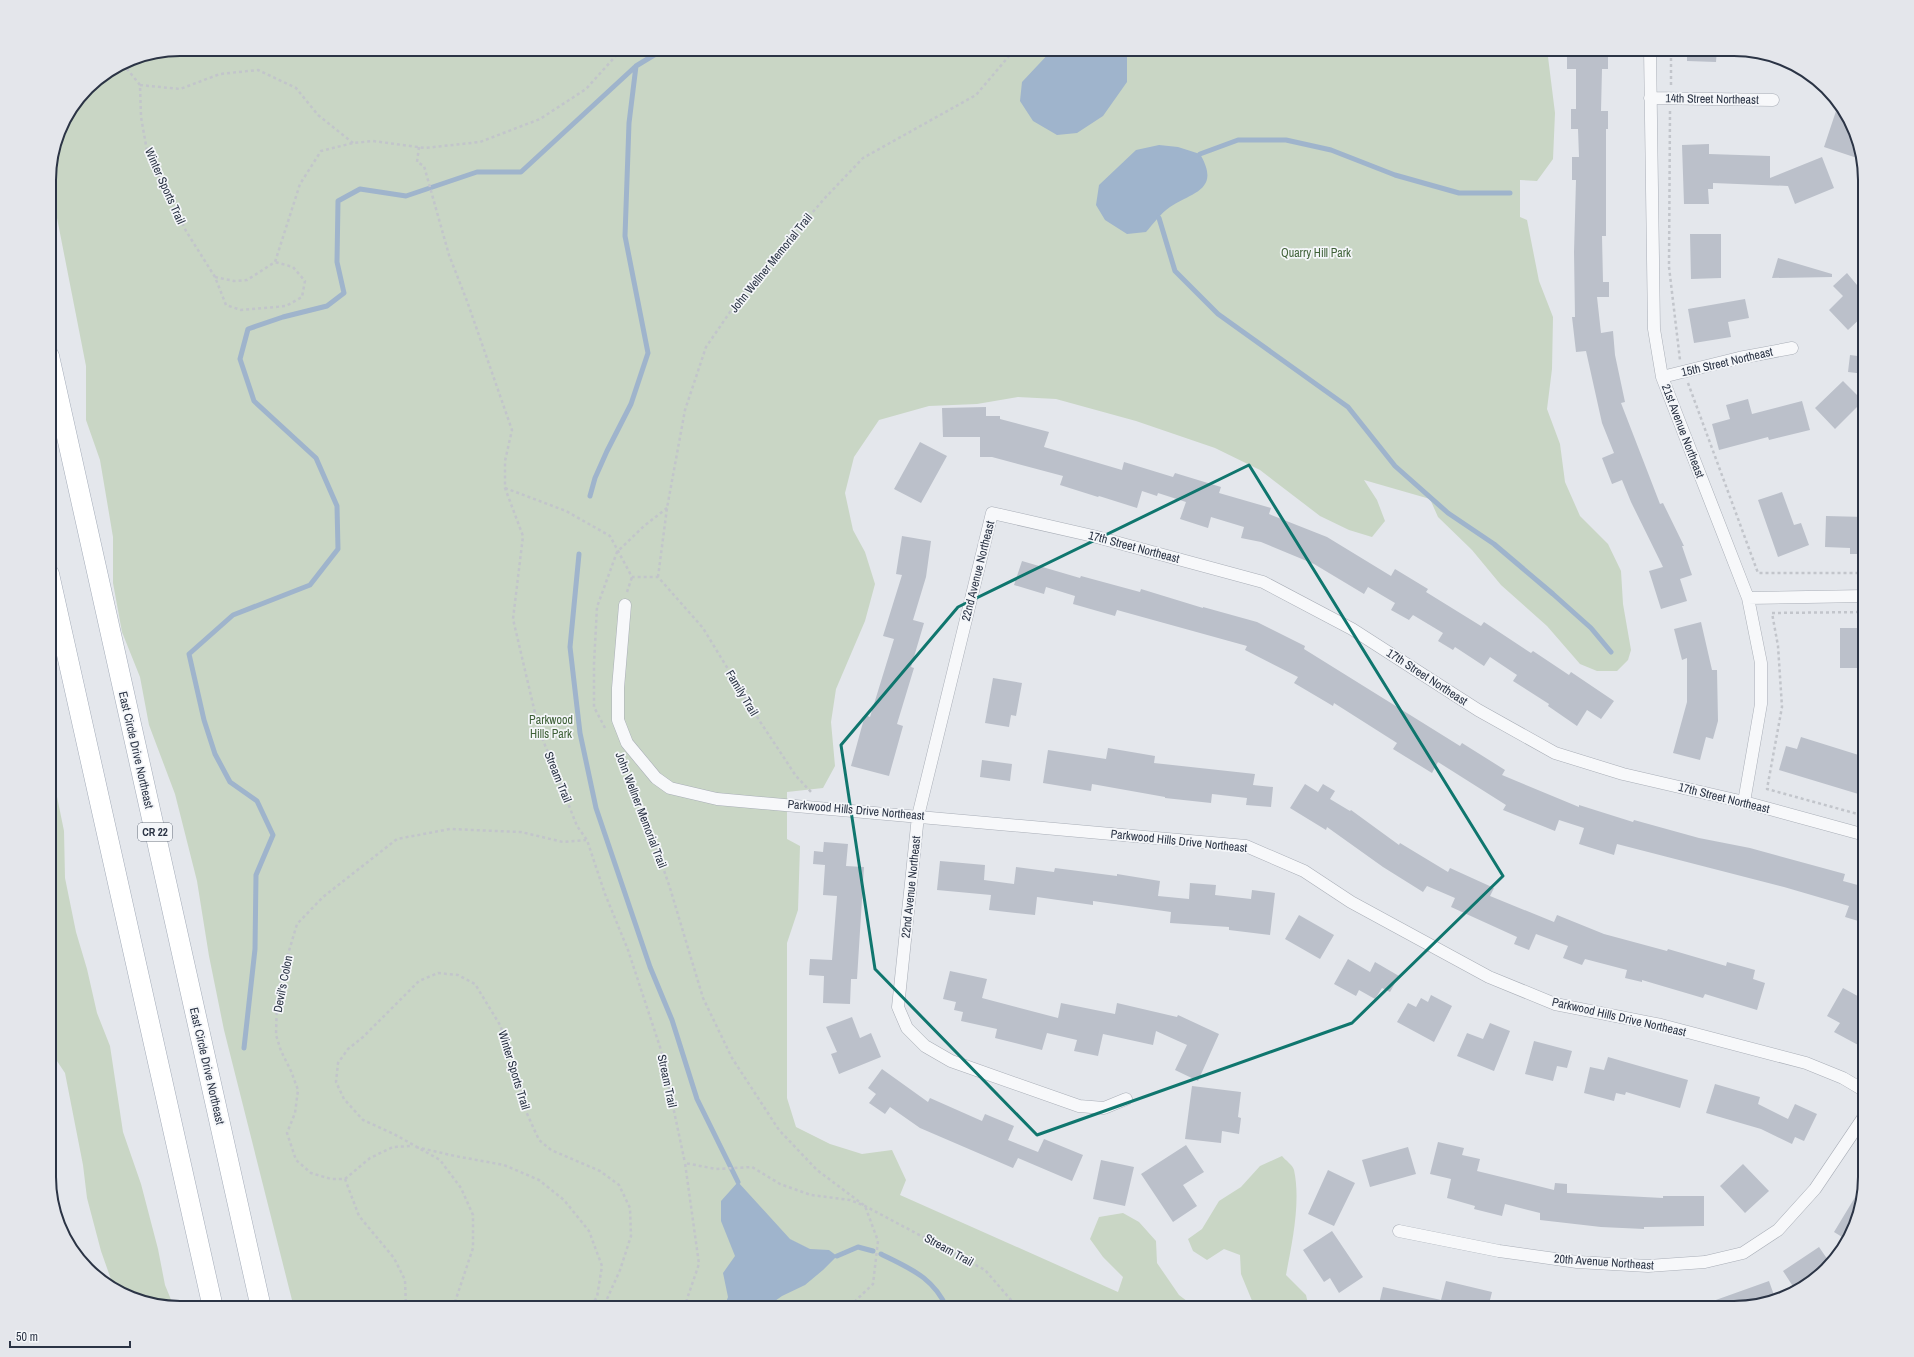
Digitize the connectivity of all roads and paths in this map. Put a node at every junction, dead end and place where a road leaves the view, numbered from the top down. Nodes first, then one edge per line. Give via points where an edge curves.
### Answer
1 (614, 56) edge
2 (1009, 56) edge
3 (1650, 56) edge
4 (126, 68) edge
5 (140, 86) junction
6 (1650, 98) junction
7 (1773, 100) dead end
8 (353, 143) junction
9 (418, 147) junction
10 (275, 262) junction
11 (215, 277) junction
12 (1792, 348) dead end
13 (1662, 377) junction
14 (56, 387) edge
15 (505, 488) junction
16 (667, 508) junction
17 (992, 513) joint
18 (617, 552) junction
19 (658, 577) junction
20 (1858, 596) edge
21 (1748, 598) junction
22 (56, 605) edge
23 (625, 605) dead end
24 (1858, 612) edge
25 (607, 732) dead end
26 (622, 758) dead end
27 (1744, 802) junction
28 (827, 807) junction
29 (1858, 814) edge
30 (918, 816) junction
31 (1858, 834) edge
32 (587, 840) junction
33 (1858, 1087) edge
34 (1126, 1099) dead end
35 (1858, 1125) edge
36 (412, 1146) junction
37 (685, 1163) junction
38 (345, 1179) junction
39 (865, 1206) junction
40 (1400, 1232) dead end
41 (687, 1299) edge
42 (211, 1301) edge
43 (260, 1301) edge
44 (406, 1301) edge
45 (455, 1301) edge
46 (594, 1301) edge
47 (606, 1301) edge
48 (855, 1301) edge
49 (1012, 1301) edge

1 - 9 path via 586,89 540,119 480,142
2 - 16 path, John Wellner Memorial Trail via 976,95 863,158 824,199 741,296 706,347 685,410
3 - 6 street, 21st Avenue Northeast
4 - 5 path
5 - 8 path via 180,89 220,74 258,70 296,88 318,115
5 - 11 path, Winter Sports Trail via 141,117 147,151 186,231
6 - 7 street, 14th Street Northeast
6 - 13 street, 21st Avenue Northeast via 1654,329
8 - 9 path via 373,141
8 - 10 path via 321,151 300,184
9 - 15 path via 417,162 424,166 449,255 512,430 505,461
10 - 11 path via 247,280 234,281
10 - 11 path, Winter Sports Trail via 293,267 305,281 302,297 286,306 241,310 226,305
12 - 13 street, 15th Street Northeast
13 - 21 street, 21st Avenue Northeast
14 - 43 main road, East Circle Drive Northeast / CR 22
15 - 18 path via 566,511 610,536
15 - 32 path, Stream Trail via 523,536 513,619 539,730 577,826
16 - 18 path
16 - 19 path
17 - 27 street, 17th Street Northeast via 1093,536 1263,582 1352,629 1478,710 1556,753 1623,774
17 - 30 street, 22nd Avenue Northeast
18 - 19 path via 632,577
18 - 25 path via 597,607 594,707
19 - 28 path, Family Trail via 703,628 796,776
20 - 21 street
21 - 27 street, 21st Avenue Northeast via 1761,663 1761,704
22 - 42 main road
23 - 28 street, Parkwood Hills Drive Northeast via 618,720 627,743 656,778 670,788 717,799
24 - 29 path via 1772,614 1778,646 1782,707 1767,789
26 - 39 path, John Wellner Memorial Trail via 639,797 670,888 703,998 732,1058 779,1130 818,1170
27 - 31 street, 17th Street Northeast
28 - 30 street, Parkwood Hills Drive Northeast
30 - 33 street, Parkwood Hills Drive Northeast via 1246,846 1304,871 1351,902 1488,977 1548,1001 1661,1025 1806,1063
30 - 34 street, 22nd Avenue Northeast via 898,1007 908,1028 925,1046 951,1061 1079,1106 1104,1108
32 - 37 path, Stream Trail via 628,950 661,1050
32 - 38 path, Devil's Colon via 563,842 521,832 450,829 397,838 323,897 297,924 277,1001 276,1035 280,1051 292,1071 298,1090 295,1112 288,1133 296,1160 311,1173 331,1179
35 - 40 street, 20th Avenue Northeast via 1815,1189 1778,1230 1743,1253 1705,1262 1648,1266 1585,1262 1500,1251
36 - 38 path via 393,1147 370,1158
36 - 45 path, Winter Sports Trail via 440,1160 461,1188 473,1215 473,1248
36 - 46 path, Winter Sports Trail via 504,1165 539,1180 564,1200 589,1231 602,1266
36 - 47 path, Winter Sports Trail via 363,1120 344,1099 336,1082 338,1063 348,1049 418,981 438,973 458,975 474,984 500,1025 516,1068 524,1107 539,1140 551,1150 600,1171 619,1185 630,1208 631,1236
37 - 39 path, Stream Trail via 716,1169 752,1166 780,1184 811,1195 850,1200
37 - 41 path, Stream Trail via 700,1264
38 - 44 path via 359,1216 394,1258 405,1280
39 - 48 path via 878,1240 872,1284
39 - 49 path, Stream Trail via 985,1270

